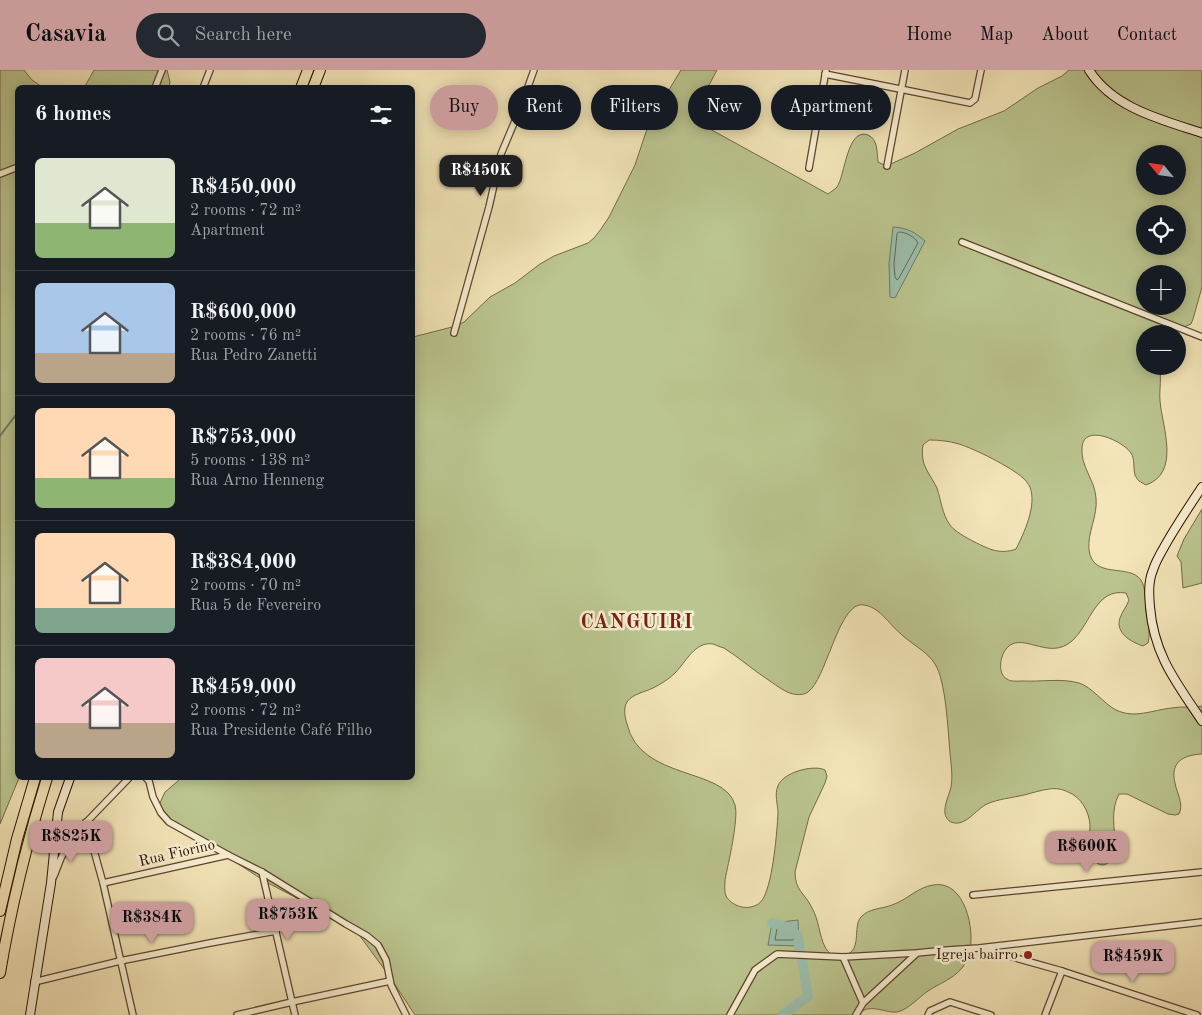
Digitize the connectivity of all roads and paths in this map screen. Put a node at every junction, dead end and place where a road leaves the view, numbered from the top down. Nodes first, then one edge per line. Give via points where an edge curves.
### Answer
1 (162, 70) edge
2 (210, 70) edge
3 (308, 70) edge
4 (320, 70) edge
5 (534, 70) edge
6 (905, 70) edge
7 (981, 70) edge
8 (1089, 70) edge
9 (825, 72) edge
10 (156, 85) edge
11 (204, 85) edge
12 (302, 85) edge
13 (314, 85) edge
14 (901, 90) junction
15 (1202, 133) edge
16 (887, 166) dead end
17 (15, 168) edge
18 (809, 168) dead end
19 (0, 174) edge
20 (962, 242) dead end
21 (454, 333) dead end
22 (1202, 337) edge
23 (1202, 487) edge
24 (1202, 721) edge
25 (35, 780) edge
26 (46, 780) edge
27 (69, 780) edge
28 (127, 780) edge
29 (148, 780) edge
30 (86, 822) junction
31 (57, 828) junction
32 (74, 835) junction
33 (228, 855) junction
34 (262, 872) junction
35 (1202, 872) edge
36 (51, 882) junction
37 (103, 884) junction
38 (973, 895) dead end
39 (0, 911) edge
40 (1202, 922) edge
41 (276, 931) junction
42 (979, 948) junction
43 (916, 954) junction
44 (843, 957) junction
45 (120, 961) junction
46 (1062, 971) junction
47 (0, 973) edge
48 (390, 981) junction
49 (34, 982) junction
50 (292, 1002) junction
51 (863, 1003) junction
52 (30, 1015) edge
53 (132, 1015) edge
54 (237, 1015) edge
55 (295, 1015) edge
56 (406, 1015) edge
57 (730, 1015) edge
58 (856, 1015) edge
59 (928, 1015) edge
60 (991, 1015) edge
61 (1045, 1015) edge
62 (1197, 1015) edge

1 - 10 street
2 - 11 street
3 - 12 highway
4 - 13 highway
5 - 21 street via 502,154
6 - 14 street
7 - 14 street via 975,99 970,103
8 - 15 street via 1095,80 1120,101 1151,116
9 - 14 street
9 - 18 street
14 - 16 street
17 - 19 street
20 - 22 street
23 - 24 street via 1153,569 1149,597 1157,646 1169,671
25 - 39 highway
26 - 47 highway via 21,871
27 - 31 street via 58,812
28 - 30 street
29 - 33 street via 160,813 169,822
30 - 32 street
30 - 37 street
31 - 32 street
31 - 36 street
32 - 36 street
33 - 34 street
33 - 37 street, Rua Fiorino
34 - 41 street
34 - 48 street via 378,945 386,960
35 - 38 street
36 - 49 street
37 - 45 street
40 - 42 street
41 - 45 street
41 - 50 street
42 - 43 street
42 - 46 street
43 - 44 street
43 - 51 street
44 - 51 street
44 - 57 street via 777,954 755,970
45 - 49 street
45 - 53 street
46 - 61 street
46 - 62 street
48 - 50 street
48 - 56 street
49 - 52 street
50 - 54 street
50 - 55 street
51 - 58 street
59 - 60 street via 950,1002

